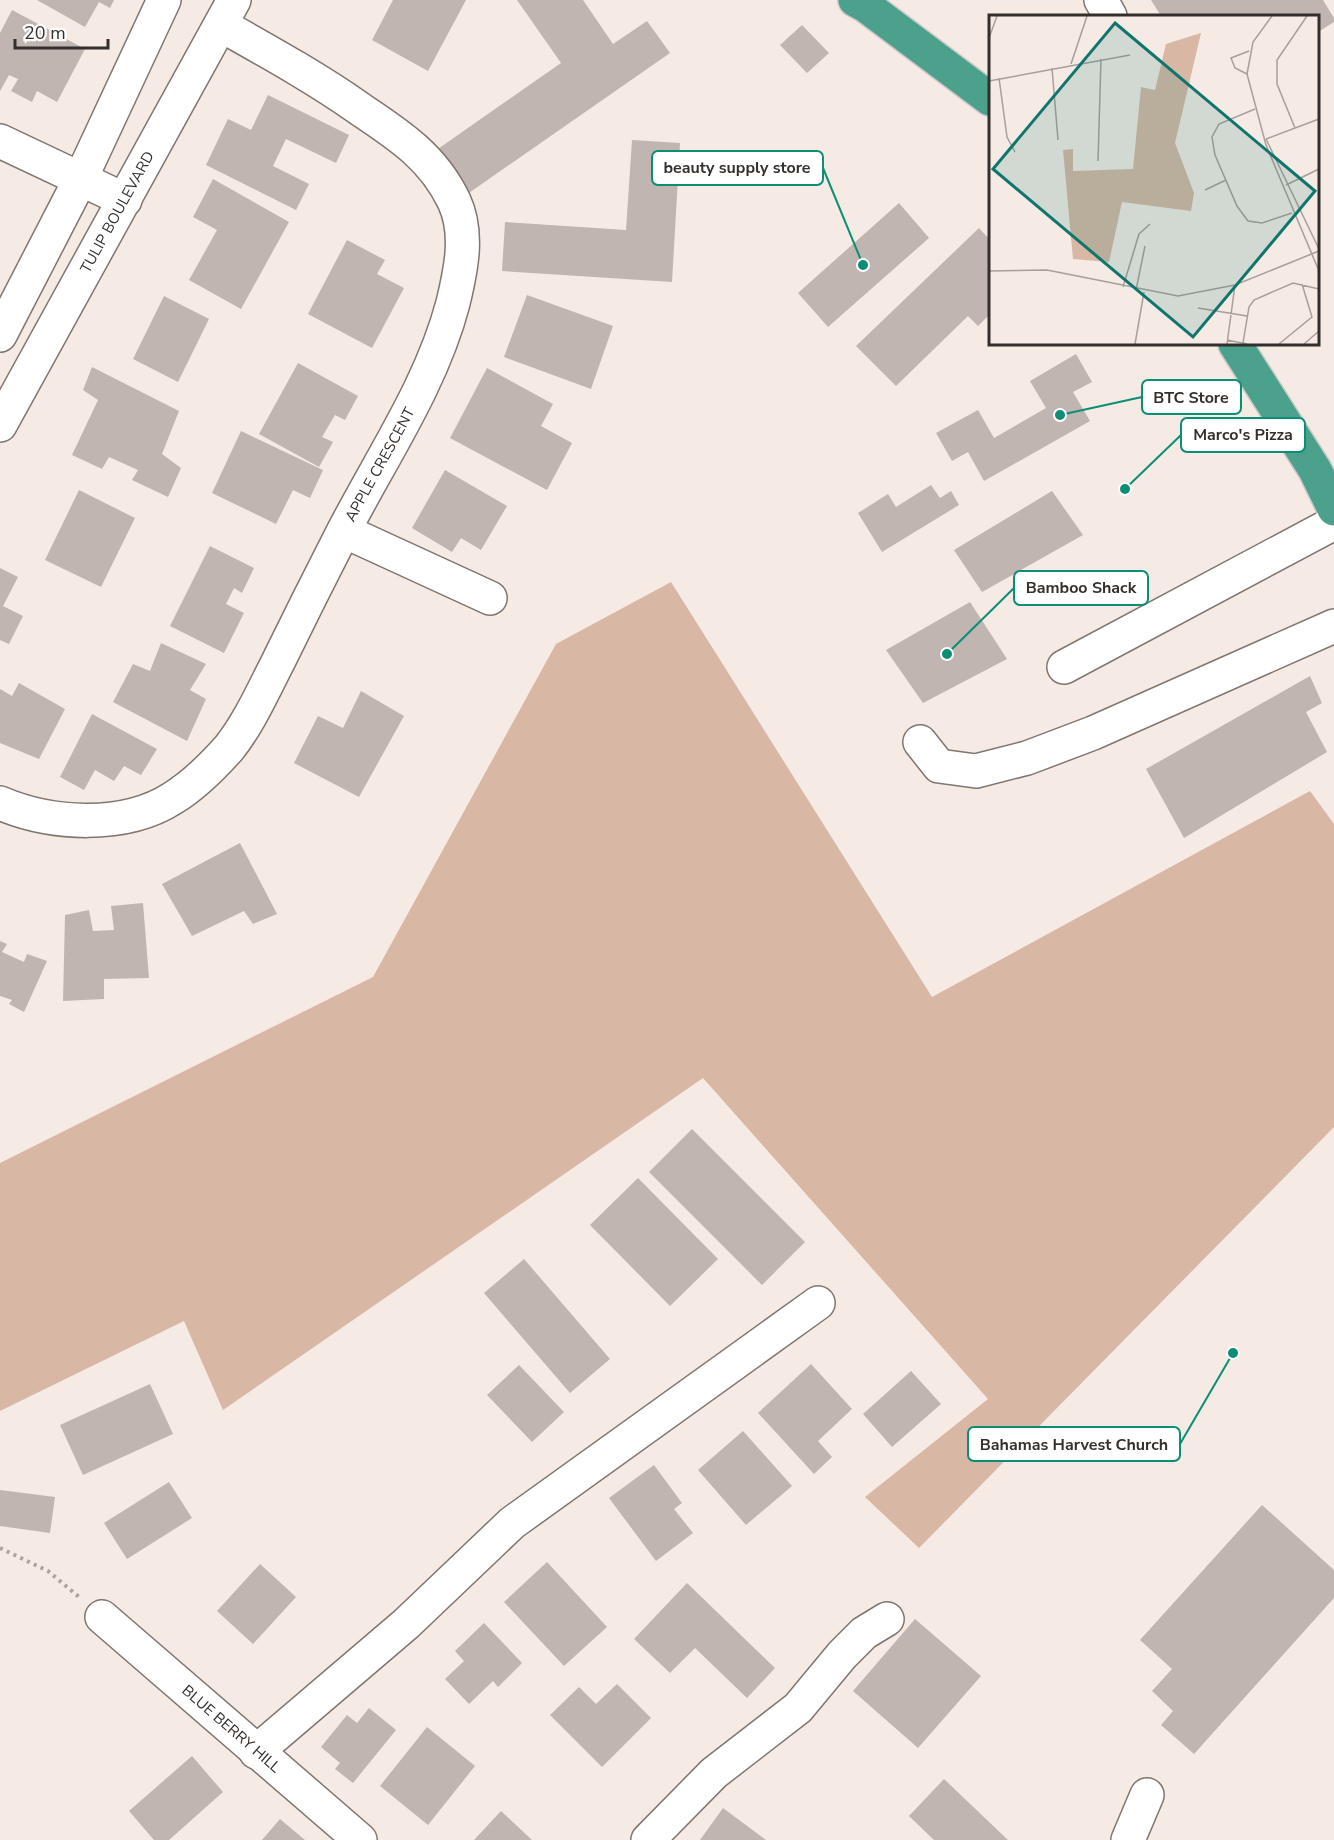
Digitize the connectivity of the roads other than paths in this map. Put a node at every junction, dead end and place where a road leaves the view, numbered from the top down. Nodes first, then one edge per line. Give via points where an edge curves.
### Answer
1 (164, 0) edge
2 (1101, 0) edge
3 (865, 2) edge
4 (228, 13) edge
5 (1109, 15) edge
6 (989, 98) edge
7 (0, 141) edge
8 (81, 178) junction
9 (125, 200) junction
10 (0, 335) edge
11 (1236, 345) edge
12 (0, 425) edge
13 (1324, 465) edge
14 (1334, 509) edge
15 (1334, 523) edge
16 (344, 531) junction
17 (490, 598) dead end
18 (1334, 626) edge
19 (1064, 667) dead end
20 (920, 742) dead end
21 (0, 803) edge
22 (818, 1303) dead end
23 (102, 1617) road end
24 (887, 1619) dead end
25 (256, 1752) junction
26 (1147, 1795) dead end
27 (360, 1840) edge
28 (648, 1840) edge
29 (1128, 1840) edge

1 - 8 street
2 - 5 street
3 - 6 highway
4 - 9 street, TULIP BOULEVARD
4 - 16 street, APPLE CRESCENT via 410,143 435,168 454,202 463,231 461,265 452,305 434,358
7 - 8 street
8 - 9 street
8 - 10 street
9 - 12 street, TULIP BOULEVARD
11 - 13 highway
13 - 14 highway
15 - 19 street
16 - 17 street
16 - 21 street, APPLE CRESCENT via 230,747 172,800 135,815 74,821 23,813
18 - 20 street via 1093,733 1027,758 976,771 939,766
22 - 25 street via 513,1523 406,1624
23 - 25 street, BLUE BERRY HILL
24 - 28 street via 864,1633 798,1708 714,1773
25 - 27 street, BLUE BERRY HILL
26 - 29 street

